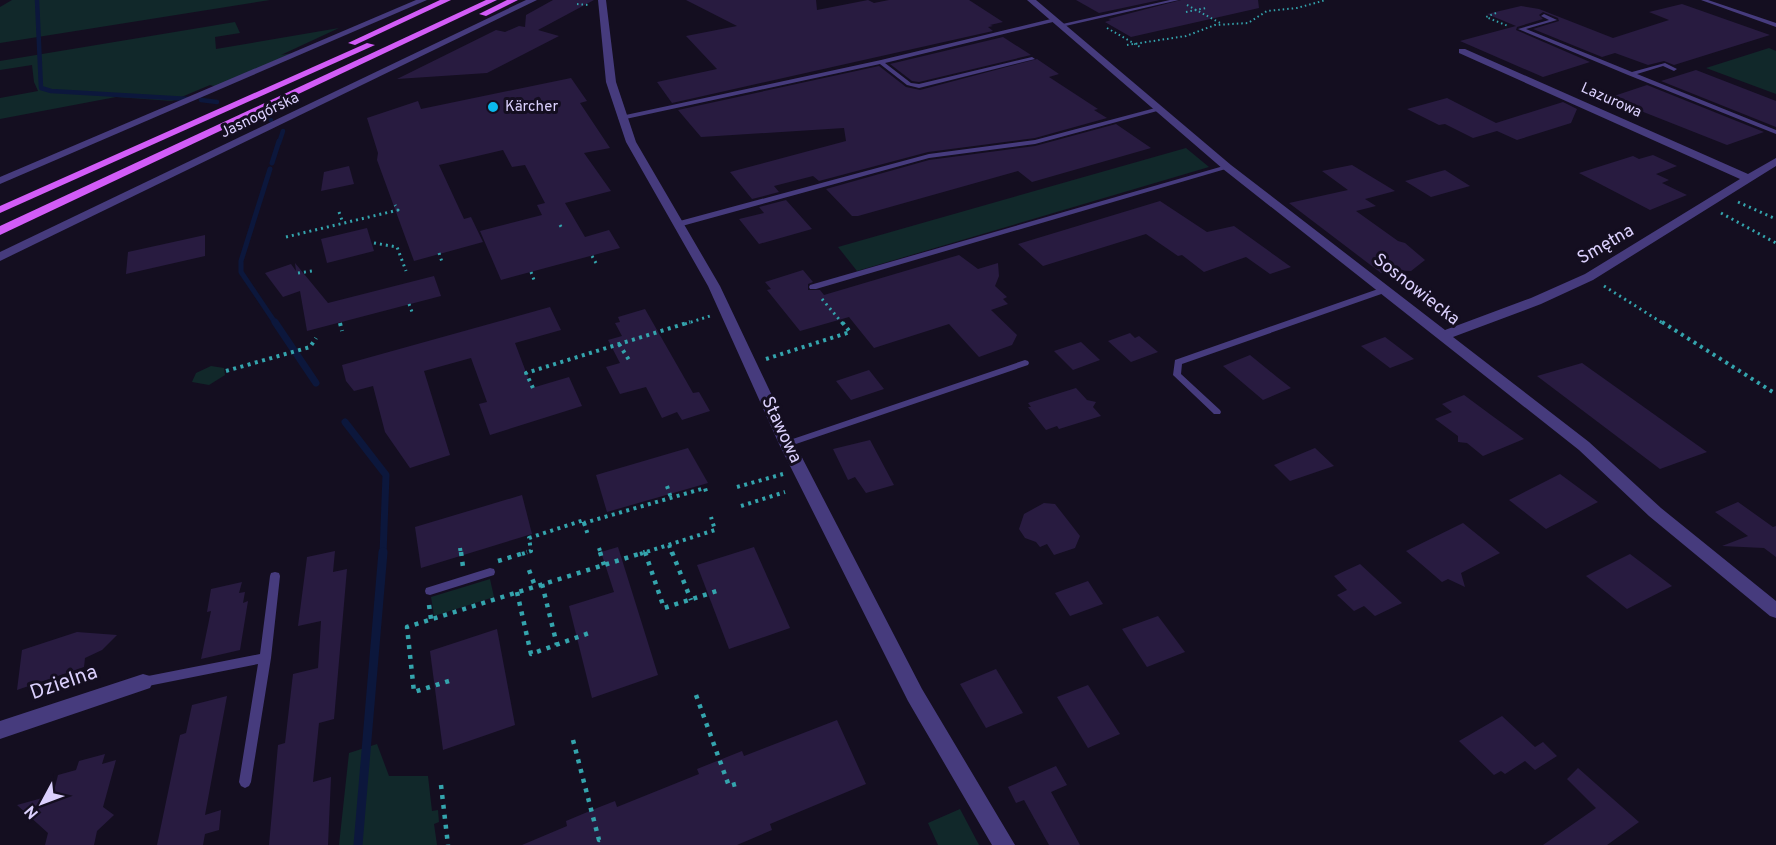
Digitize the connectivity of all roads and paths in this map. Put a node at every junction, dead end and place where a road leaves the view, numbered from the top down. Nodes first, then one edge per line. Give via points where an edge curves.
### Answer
1 (423, 0) edge
2 (447, 0) edge
3 (469, 0) edge
4 (493, 0) edge
5 (514, 0) edge
6 (533, 0) edge
7 (602, 0) edge
8 (1031, 0) edge
9 (1177, 0) edge
10 (1326, 0) edge
11 (1703, 0) edge
12 (1314, 1) edge
13 (1190, 7) dead end
14 (1206, 8) dead end
15 (1196, 10) junction
16 (1186, 12) dead end
17 (1496, 13) dead end
18 (1544, 16) dead end
19 (1554, 20) junction
20 (1058, 23) junction
21 (1564, 23) dead end
22 (1223, 24) junction
23 (1776, 25) edge
24 (1512, 27) dead end
25 (1134, 44) junction
26 (1127, 45) dead end
27 (1140, 47) dead end
28 (1462, 51) dead end
29 (1032, 59) dead end
30 (881, 62) junction
31 (1674, 69) dead end
32 (1630, 74) junction
33 (1159, 109) junction
34 (621, 118) junction
35 (203, 119) junction
36 (225, 127) junction
37 (1776, 132) edge
38 (1776, 161) edge
39 (1227, 167) junction
40 (1748, 178) junction
41 (0, 181) edge
42 (1722, 194) junction
43 (395, 205) dead end
44 (1707, 206) junction
45 (0, 210) edge
46 (339, 212) dead end
47 (1776, 219) edge
48 (343, 223) junction
49 (679, 224) junction
50 (560, 225) dead end
51 (562, 230) dead end
52 (0, 231) edge
53 (286, 237) dead end
54 (374, 243) dead end
55 (1776, 243) edge
56 (439, 253) dead end
57 (591, 256) dead end
58 (0, 257) edge
59 (442, 262) dead end
60 (596, 263) dead end
61 (312, 270) dead end
62 (406, 272) dead end
63 (531, 272) dead end
64 (298, 273) dead end
65 (1589, 277) junction
66 (534, 280) dead end
67 (813, 287) joint
68 (1384, 290) junction
69 (409, 304) dead end
70 (724, 308) junction
71 (412, 312) dead end
72 (340, 323) dead end
73 (342, 331) dead end
74 (1442, 336) junction
75 (316, 339) dead end
76 (619, 344) junction
77 (629, 360) dead end
78 (1025, 363) dead end
79 (751, 364) junction
80 (226, 371) dead end
81 (533, 388) dead end
82 (1776, 394) edge
83 (1217, 412) dead end
84 (787, 444) junction
85 (784, 474) dead end
86 (667, 486) dead end
87 (737, 487) dead end
88 (785, 492) dead end
89 (707, 495) dead end
90 (671, 498) junction
91 (741, 506) dead end
92 (711, 517) dead end
93 (584, 524) junction
94 (588, 535) dead end
95 (669, 544) junction
96 (460, 548) dead end
97 (599, 548) dead end
98 (645, 552) junction
99 (604, 565) junction
100 (474, 567) dead end
101 (492, 567) joint
102 (464, 570) junction
103 (529, 570) dead end
104 (455, 573) dead end
105 (275, 576) dead end
106 (542, 584) junction
107 (535, 586) junction
108 (720, 590) dead end
109 (517, 592) junction
110 (430, 596) joint
111 (691, 600) junction
112 (1776, 610) edge
113 (431, 619) junction
114 (589, 633) dead end
115 (557, 645) junction
116 (265, 658) junction
117 (448, 681) dead end
118 (142, 682) joint
119 (696, 694) dead end
120 (0, 730) edge
121 (573, 740) dead end
122 (245, 782) dead end
123 (736, 784) dead end
124 (441, 785) dead end
125 (605, 838) dead end
126 (448, 845) edge
127 (1004, 845) edge

1 - 41 street
2 - 35 main road via 320,58
3 - 35 main road, Jasnogórska
4 - 36 main road, Jasnogórska
5 - 36 main road via 286,104
6 - 58 street, Jasnogórska
7 - 34 street, Stawowa via 611,82
8 - 20 street, Sosnowiecka
9 - 20 lane
10 - 12 path
11 - 23 lane
12 - 22 path via 1268,12 1248,23
13 - 15 path
14 - 15 path
15 - 16 path
15 - 22 path
17 - 24 path via 1486,17
18 - 19 lane
19 - 21 lane
19 - 32 lane via 1521,29
20 - 30 lane
20 - 33 street, Sosnowiecka
22 - 25 path via 1186,36
25 - 26 path
25 - 27 path
28 - 40 street, Lazurowa
29 - 30 lane via 919,86 909,84
30 - 34 lane
31 - 32 lane via 1663,64
32 - 37 lane
33 - 39 street, Sosnowiecka
33 - 49 lane via 1035,142 929,156
34 - 49 street, Stawowa
35 - 45 main road, Jasnogórska
36 - 52 main road, Jasnogórska
38 - 40 street, Smętna
39 - 67 lane
39 - 68 street, Sosnowiecka
40 - 42 street, Smętna
42 - 44 street, Smętna
42 - 47 path
43 - 48 path via 398,210
44 - 55 path
44 - 65 street, Smętna
46 - 48 path
48 - 53 path
49 - 70 street, Stawowa
50 - 51 path
54 - 62 path via 398,247
56 - 59 path
57 - 60 path
61 - 64 path
63 - 66 path
65 - 74 street, Smętna
65 - 82 path
67 - 79 path via 850,332
68 - 74 street, Sosnowiecka
68 - 83 lane via 1178,362 1177,375
69 - 71 path
70 - 76 path
70 - 79 street, Stawowa
72 - 73 path
74 - 112 street, Sosnowiecka via 1584,446 1655,512
75 - 80 path via 310,347
76 - 77 path
76 - 81 path via 526,373
78 - 84 lane
79 - 84 street, Stawowa
84 - 127 street, Stawowa via 915,695
85 - 87 path
86 - 90 path
88 - 91 path
89 - 90 path via 705,488
90 - 93 path
92 - 95 path via 716,530
93 - 94 path
93 - 101 path via 584,520 529,538 531,551
95 - 98 path
95 - 111 path
96 - 102 path
97 - 99 path
98 - 99 path
98 - 111 path via 664,608
99 - 106 path
100 - 102 path
101 - 110 lane
102 - 104 path
103 - 107 path
105 - 116 lane
106 - 107 path
106 - 115 path
107 - 109 path
108 - 111 path
109 - 113 path
109 - 115 path via 531,654
110 - 113 path
113 - 117 path via 407,627 414,692
114 - 115 path
116 - 118 lane
116 - 122 lane
118 - 120 street, Dzielna
119 - 123 path via 729,786
121 - 125 path via 599,840
124 - 126 path

